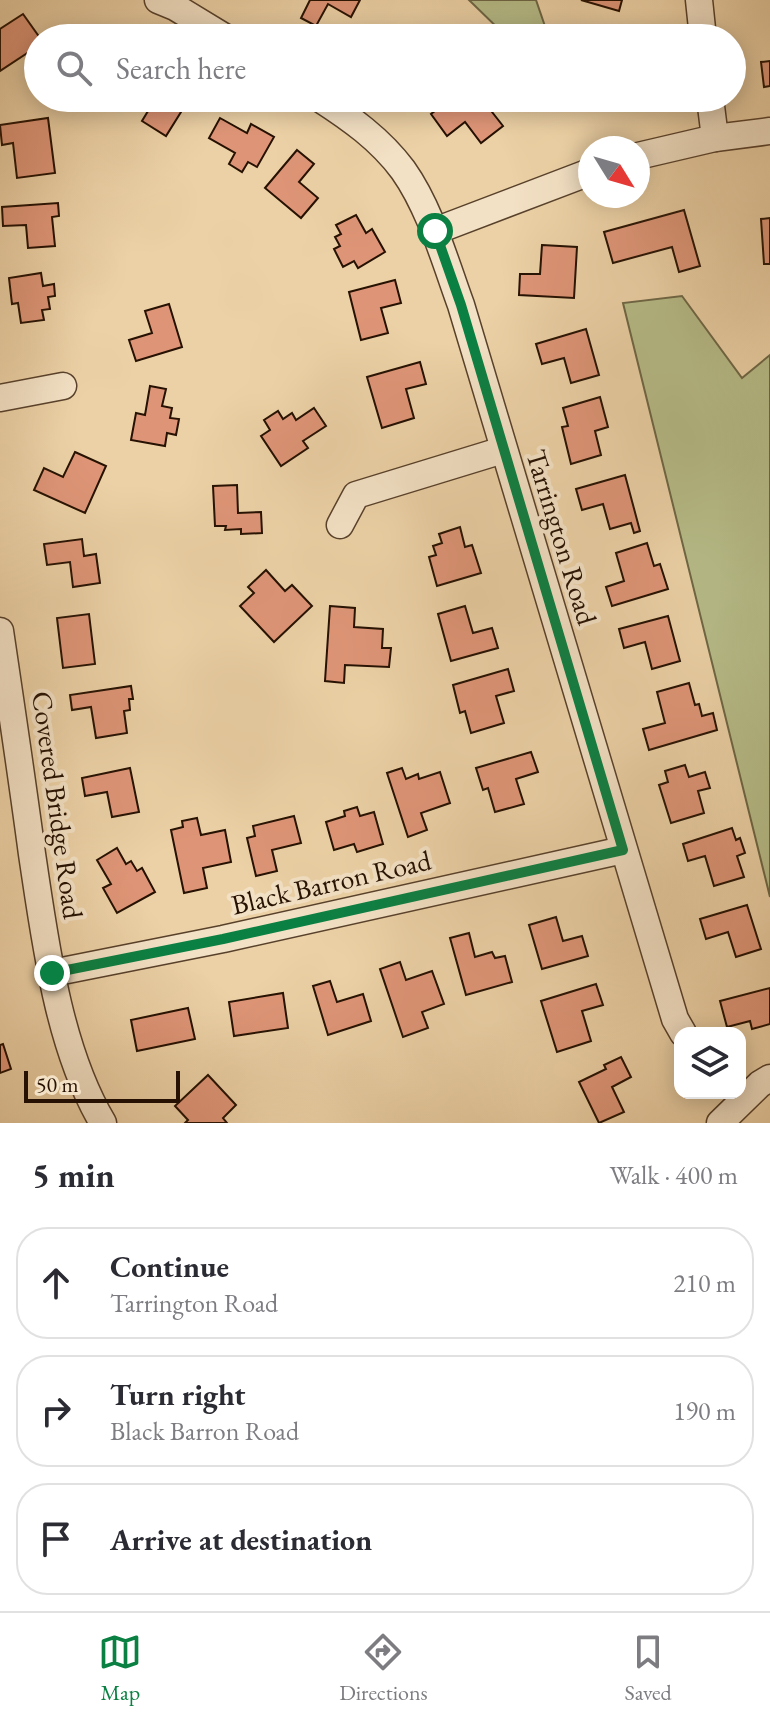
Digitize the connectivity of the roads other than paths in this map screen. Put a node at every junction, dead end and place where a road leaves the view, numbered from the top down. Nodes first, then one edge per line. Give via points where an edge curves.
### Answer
1 (158, 0) edge
2 (699, 0) edge
3 (203, 24) edge
4 (702, 24) edge
5 (340, 112) edge
6 (712, 112) edge
7 (770, 131) edge
8 (715, 138) junction
9 (650, 153) edge
10 (578, 177) edge
11 (435, 231) junction
12 (63, 386) dead end
13 (0, 398) edge
14 (503, 450) junction
15 (340, 525) dead end
16 (0, 631) edge
17 (623, 850) junction
18 (52, 973) junction
19 (680, 1027) edge
20 (770, 1078) edge
21 (746, 1092) edge
22 (735, 1099) edge
23 (103, 1123) edge
24 (720, 1123) edge

1 - 3 street
2 - 4 street
5 - 11 street, Tarrington Road via 404,171
6 - 8 street
7 - 8 street
8 - 9 street
10 - 11 street
11 - 14 street, Tarrington Road
12 - 13 street
14 - 15 street via 356,495
14 - 17 street, Tarrington Road
16 - 18 street, Covered Bridge Road
17 - 18 street, Black Barron Road
17 - 19 street, Tarrington Road
18 - 23 street, Covered Bridge Road via 71,1052
20 - 21 street
22 - 24 street

